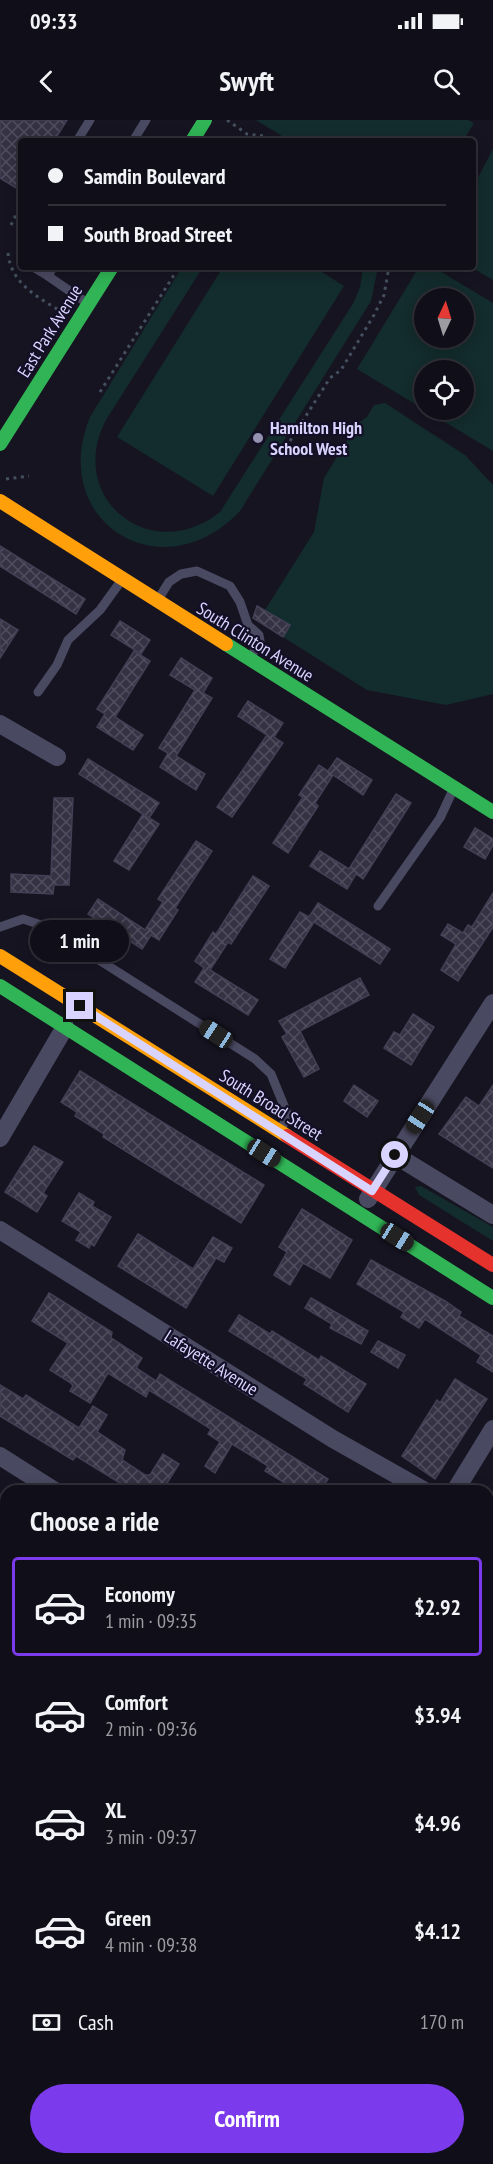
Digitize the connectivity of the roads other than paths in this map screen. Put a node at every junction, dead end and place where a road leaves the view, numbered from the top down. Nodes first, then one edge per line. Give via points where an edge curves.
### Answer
1 (90, 120) edge
2 (146, 120) edge
3 (204, 120) edge
4 (78, 138) edge
5 (135, 138) edge
6 (194, 138) edge
7 (110, 270) edge
8 (50, 271) edge
9 (89, 304) junction
10 (0, 444) edge
11 (0, 501) edge
12 (122, 579) junction
13 (157, 601) junction
14 (249, 660) junction
15 (38, 692) dead end
16 (0, 724) edge
17 (57, 758) dead end
18 (454, 788) junction
19 (493, 812) edge
20 (378, 906) dead end
21 (0, 927) edge
22 (0, 956) edge
23 (0, 986) edge
24 (493, 1004) edge
25 (65, 1027) junction
26 (281, 1132) junction
27 (0, 1138) edge
28 (395, 1155) junction
29 (372, 1191) junction
30 (359, 1213) junction
31 (493, 1215) edge
32 (0, 1230) edge
33 (493, 1265) edge
34 (493, 1298) edge
35 (493, 1429) edge
36 (0, 1456) edge
37 (46, 1485) edge
38 (414, 1485) edge
39 (459, 1485) edge

1 - 4 lane
2 - 5 lane
3 - 6 main road
7 - 9 main road, East Park Avenue
8 - 9 lane
9 - 10 main road, East Park Avenue
11 - 12 main road, South Clinton Avenue
12 - 13 main road, South Clinton Avenue
12 - 15 lane via 100,610 62,647 57,665
13 - 14 main road, South Clinton Avenue
13 - 14 lane via 169,582 181,574 197,571 230,586 248,625 259,635 260,641
14 - 18 main road, South Clinton Avenue
16 - 17 street
18 - 19 main road, South Clinton Avenue
18 - 20 lane via 440,818
21 - 26 lane via 23,919 46,927 255,1059 271,1074 287,1113
22 - 26 main road, South Broad Street
23 - 25 main road
24 - 28 street
25 - 27 street
25 - 30 main road
26 - 29 main road, South Broad Street
28 - 29 street
28 - 31 street
29 - 30 street
29 - 33 main road, South Broad Street
30 - 34 main road
32 - 38 street, Lafayette Avenue via 333,1439
35 - 39 street
36 - 37 street

